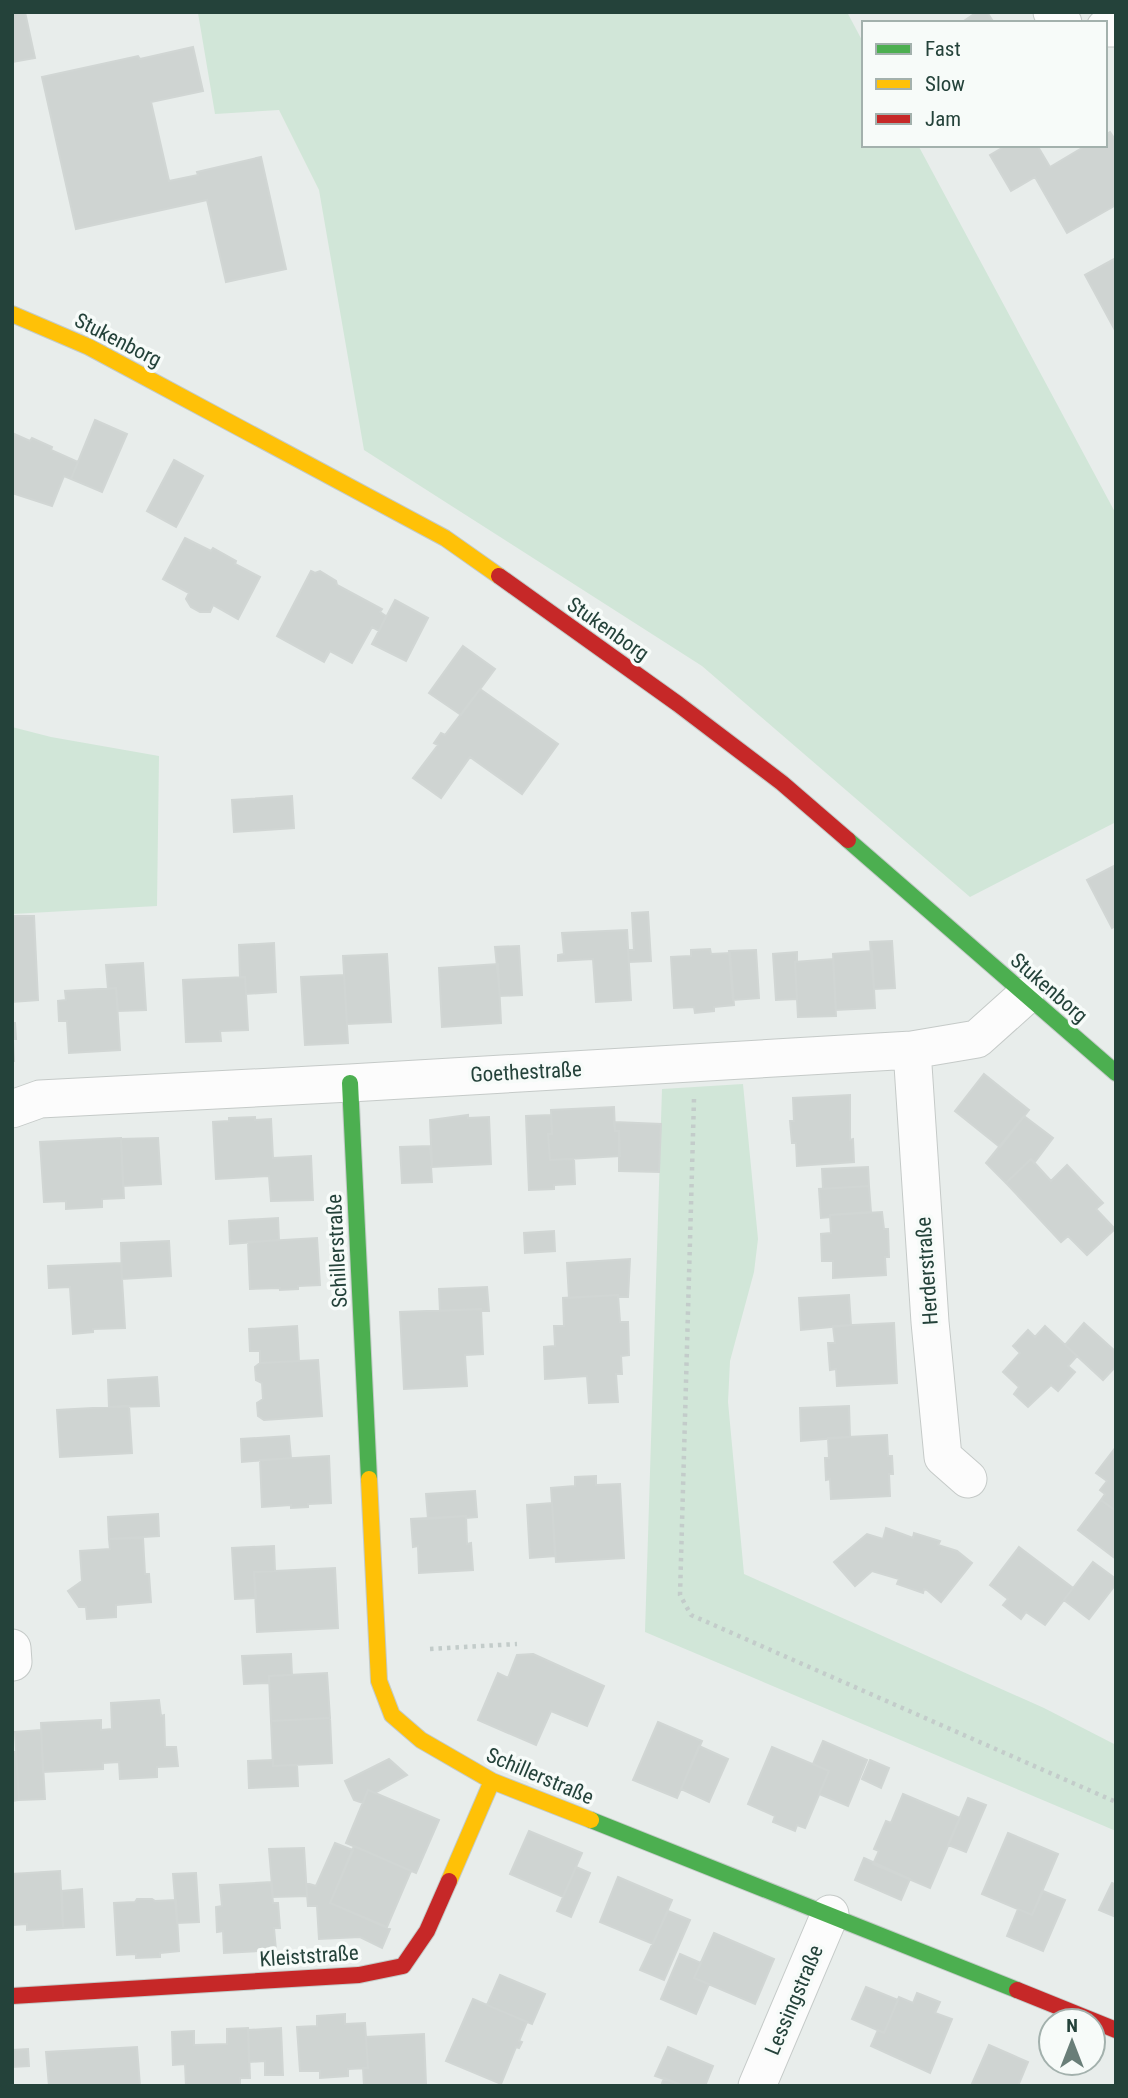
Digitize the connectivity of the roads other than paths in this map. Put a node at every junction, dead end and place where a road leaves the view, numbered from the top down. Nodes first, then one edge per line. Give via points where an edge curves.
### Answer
1 (12, 314) edge
2 (1025, 996) junction
3 (912, 1050) junction
4 (1116, 1073) edge
5 (350, 1083) junction
6 (12, 1109) edge
7 (968, 1479) dead end
8 (12, 1648) edge
9 (13, 1662) edge
10 (492, 1782) junction
11 (830, 1914) junction
12 (12, 1996) edge
13 (1116, 2030) edge
14 (757, 2086) edge

1 - 2 street, Stukenborg via 89,347 444,538 782,783
2 - 3 street, Goethestraße via 977,1039
2 - 4 street, Stukenborg
3 - 5 street, Goethestraße
3 - 7 street, Herderstraße via 943,1457
5 - 6 street, Goethestraße via 40,1099
5 - 10 street, Schillerstraße via 379,1681 392,1715 421,1740
8 - 9 street
10 - 11 street, Schillerstraße
10 - 12 street, Kleiststraße via 426,1931 403,1966 359,1975
11 - 13 street, Schillerstraße
11 - 14 street, Lessingstraße

